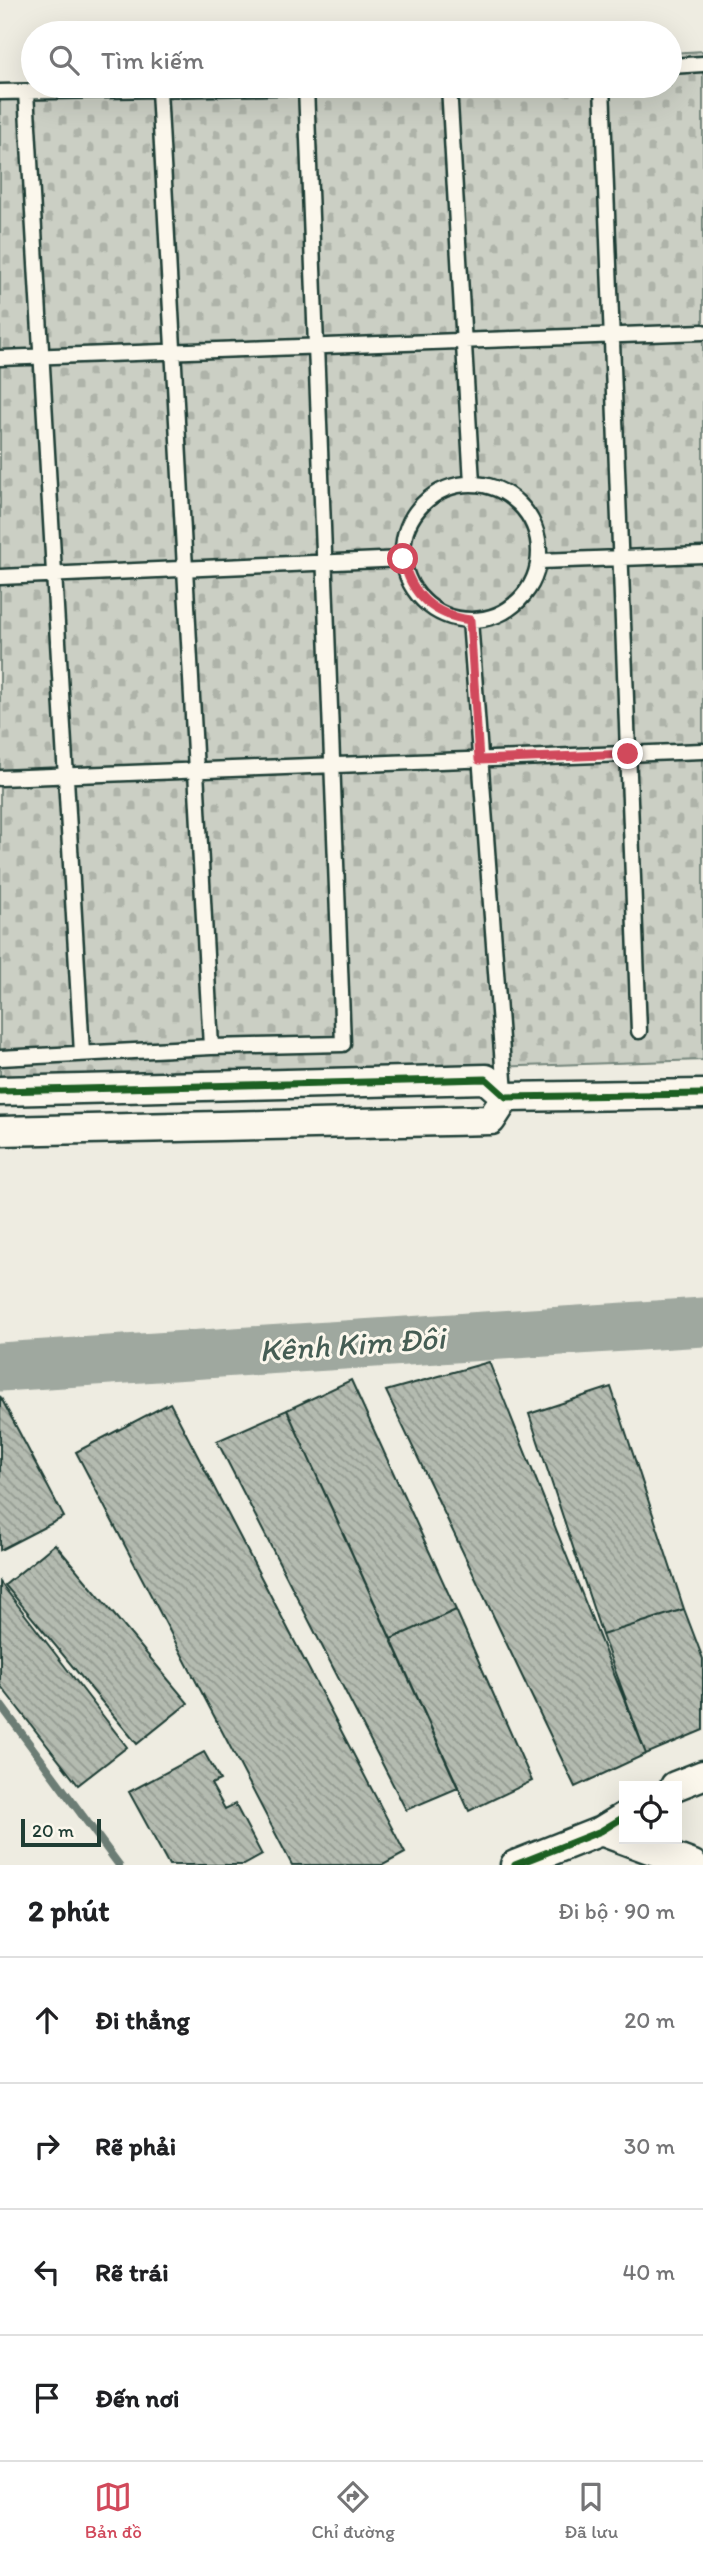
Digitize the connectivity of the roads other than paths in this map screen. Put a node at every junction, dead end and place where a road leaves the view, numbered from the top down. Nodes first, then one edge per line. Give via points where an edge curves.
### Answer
1 (703, 64) edge
2 (682, 65) edge
3 (0, 92) edge
4 (21, 92) edge
5 (26, 98) edge
6 (159, 98) edge
7 (306, 98) edge
8 (450, 98) edge
9 (602, 98) edge
10 (703, 332) edge
11 (612, 335) junction
12 (464, 341) junction
13 (316, 346) junction
14 (174, 351) junction
15 (41, 356) junction
16 (0, 358) edge
17 (472, 483) junction
18 (703, 555) edge
19 (621, 558) junction
20 (403, 559) junction
21 (540, 561) junction
22 (324, 562) junction
23 (185, 569) junction
24 (54, 575) junction
25 (0, 577) edge
26 (470, 620) junction
27 (703, 751) edge
28 (628, 754) junction
29 (479, 760) junction
30 (332, 765) junction
31 (197, 770) junction
32 (65, 775) junction
33 (0, 778) edge
34 (639, 1031) dead end
35 (211, 1047) junction
36 (82, 1054) junction
37 (0, 1058) edge
38 (0, 1091) edge
39 (703, 1094) edge
40 (506, 1097) junction
41 (0, 1130) edge
42 (703, 1775) edge
43 (682, 1783) edge
44 (613, 1824) edge
45 (515, 1865) edge
46 (693, 1865) edge

1 - 2 lane
3 - 4 lane
5 - 15 lane
6 - 14 lane
7 - 13 lane
8 - 12 lane
9 - 11 lane
10 - 11 lane
11 - 12 lane
11 - 19 lane
12 - 13 lane
12 - 17 lane
13 - 14 lane
13 - 22 lane
14 - 15 lane
14 - 23 lane
15 - 16 lane
15 - 24 lane
17 - 20 lane via 440,490 426,499 407,526
17 - 21 lane via 504,491 528,513 536,528
18 - 19 lane
19 - 21 lane
19 - 28 lane
20 - 22 lane
20 - 26 lane via 407,575 425,602 454,618
21 - 26 lane via 531,584 516,603 487,619
22 - 23 lane
22 - 30 lane
23 - 24 lane
23 - 31 lane
24 - 25 lane
24 - 32 lane
26 - 29 lane
27 - 28 lane
28 - 29 lane
28 - 34 lane
29 - 30 lane
29 - 40 lane
30 - 31 lane
30 - 35 lane via 343,1044
31 - 32 lane
31 - 35 lane
32 - 33 lane
32 - 36 lane
35 - 36 lane
36 - 37 lane
38 - 40 street via 486,1079
39 - 40 street
40 - 41 street via 491,1120
42 - 43 street
44 - 45 street
44 - 46 street

